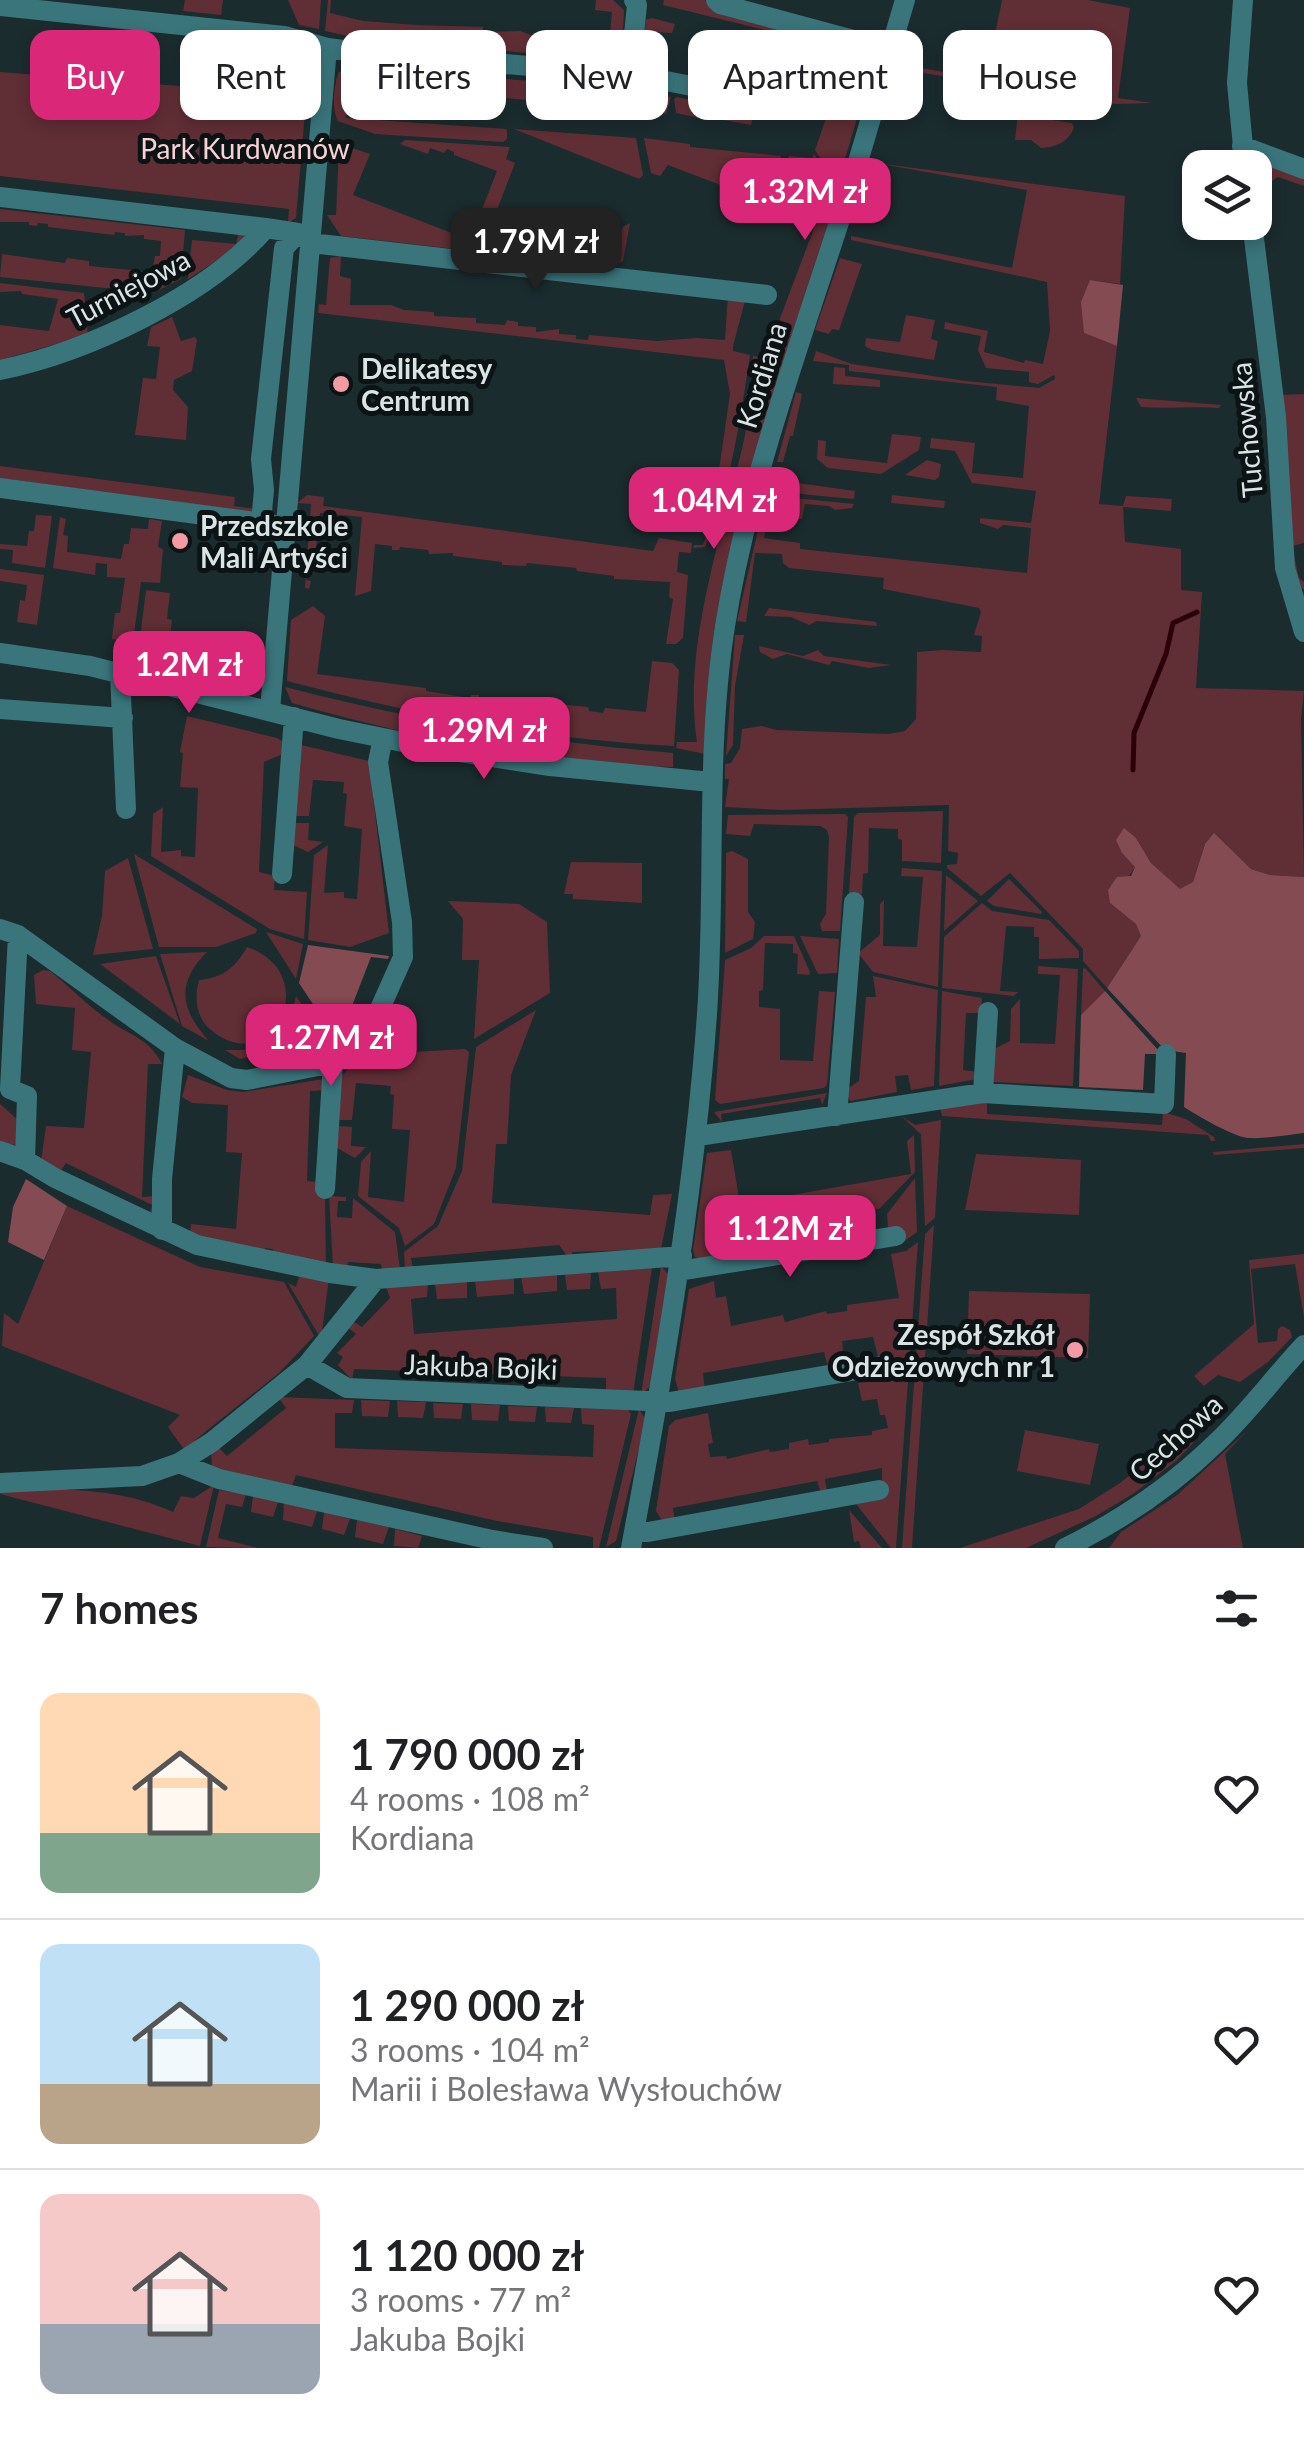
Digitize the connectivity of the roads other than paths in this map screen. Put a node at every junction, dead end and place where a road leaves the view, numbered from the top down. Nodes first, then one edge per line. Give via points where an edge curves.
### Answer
1 (634, 0) edge
2 (716, 0) edge
3 (904, 0) edge
4 (1242, 0) edge
5 (0, 6) edge
6 (634, 30) edge
7 (816, 30) edge
8 (896, 30) edge
9 (326, 48) junction
10 (526, 65) edge
11 (869, 120) edge
12 (1243, 150) edge
13 (1272, 163) edge
14 (1304, 169) edge
15 (0, 198) edge
16 (266, 228) junction
17 (304, 238) junction
18 (1254, 240) edge
19 (767, 295) dead end
20 (0, 370) edge
21 (0, 488) edge
22 (260, 522) junction
23 (286, 526) junction
24 (1304, 632) edge
25 (0, 654) edge
26 (120, 673) junction
27 (0, 709) edge
28 (270, 710) junction
29 (123, 718) junction
30 (294, 718) junction
31 (383, 738) junction
32 (711, 782) junction
33 (126, 809) dead end
34 (282, 874) dead end
35 (854, 902) dead end
36 (9, 932) edge
37 (988, 1012) dead end
38 (175, 1048) junction
39 (1166, 1054) dead end
40 (334, 1063) junction
41 (983, 1093) junction
42 (837, 1116) junction
43 (698, 1136) junction
44 (0, 1152) edge
45 (24, 1160) junction
46 (324, 1189) dead end
47 (162, 1230) junction
48 (896, 1236) dead end
49 (681, 1264) junction
50 (376, 1279) junction
51 (1304, 1345) edge
52 (306, 1365) junction
53 (888, 1365) dead end
54 (659, 1402) junction
55 (180, 1463) junction
56 (0, 1483) edge
57 (879, 1490) dead end
58 (632, 1540) edge
59 (1094, 1541) edge
60 (543, 1548) edge
61 (1065, 1548) edge

1 - 6 street
2 - 7 street
3 - 8 street, Kordiana
4 - 12 street via 1237,84
5 - 9 street via 284,36
9 - 10 street
9 - 17 street
11 - 32 street, Kordiana via 748,519 725,626
13 - 14 street
15 - 16 street, Turniejowa
16 - 17 street, Turniejowa
16 - 20 street, Turniejowa via 188,292 58,356
17 - 19 street, Kordiana
17 - 22 street via 284,248
17 - 23 street
18 - 24 street, Tuchowska via 1286,568
21 - 22 street
22 - 23 street
23 - 28 street
25 - 26 street
26 - 28 street
26 - 29 street
27 - 29 street
28 - 30 street
29 - 33 street
30 - 31 street
30 - 34 street
31 - 32 street via 550,766
31 - 40 street via 378,762 403,957 378,1013
32 - 43 street
35 - 42 street
36 - 38 street
36 - 45 street via 10,1088 27,1096
37 - 41 street
38 - 40 street via 216,1072 248,1080
38 - 47 street
39 - 41 street via 1164,1104
40 - 46 street
41 - 42 street
42 - 43 street
43 - 49 street
44 - 45 street
45 - 47 street
47 - 50 street via 218,1252
48 - 49 street
49 - 50 street
49 - 54 street
50 - 52 street
51 - 59 street, Cechowa via 1219,1441
52 - 54 street, Jakuba Bojki via 347,1388
52 - 55 street
53 - 54 street, Jakuba Bojki
54 - 58 street
55 - 56 street via 142,1476
55 - 60 street via 218,1479
57 - 58 street
59 - 61 street, Cechowa

